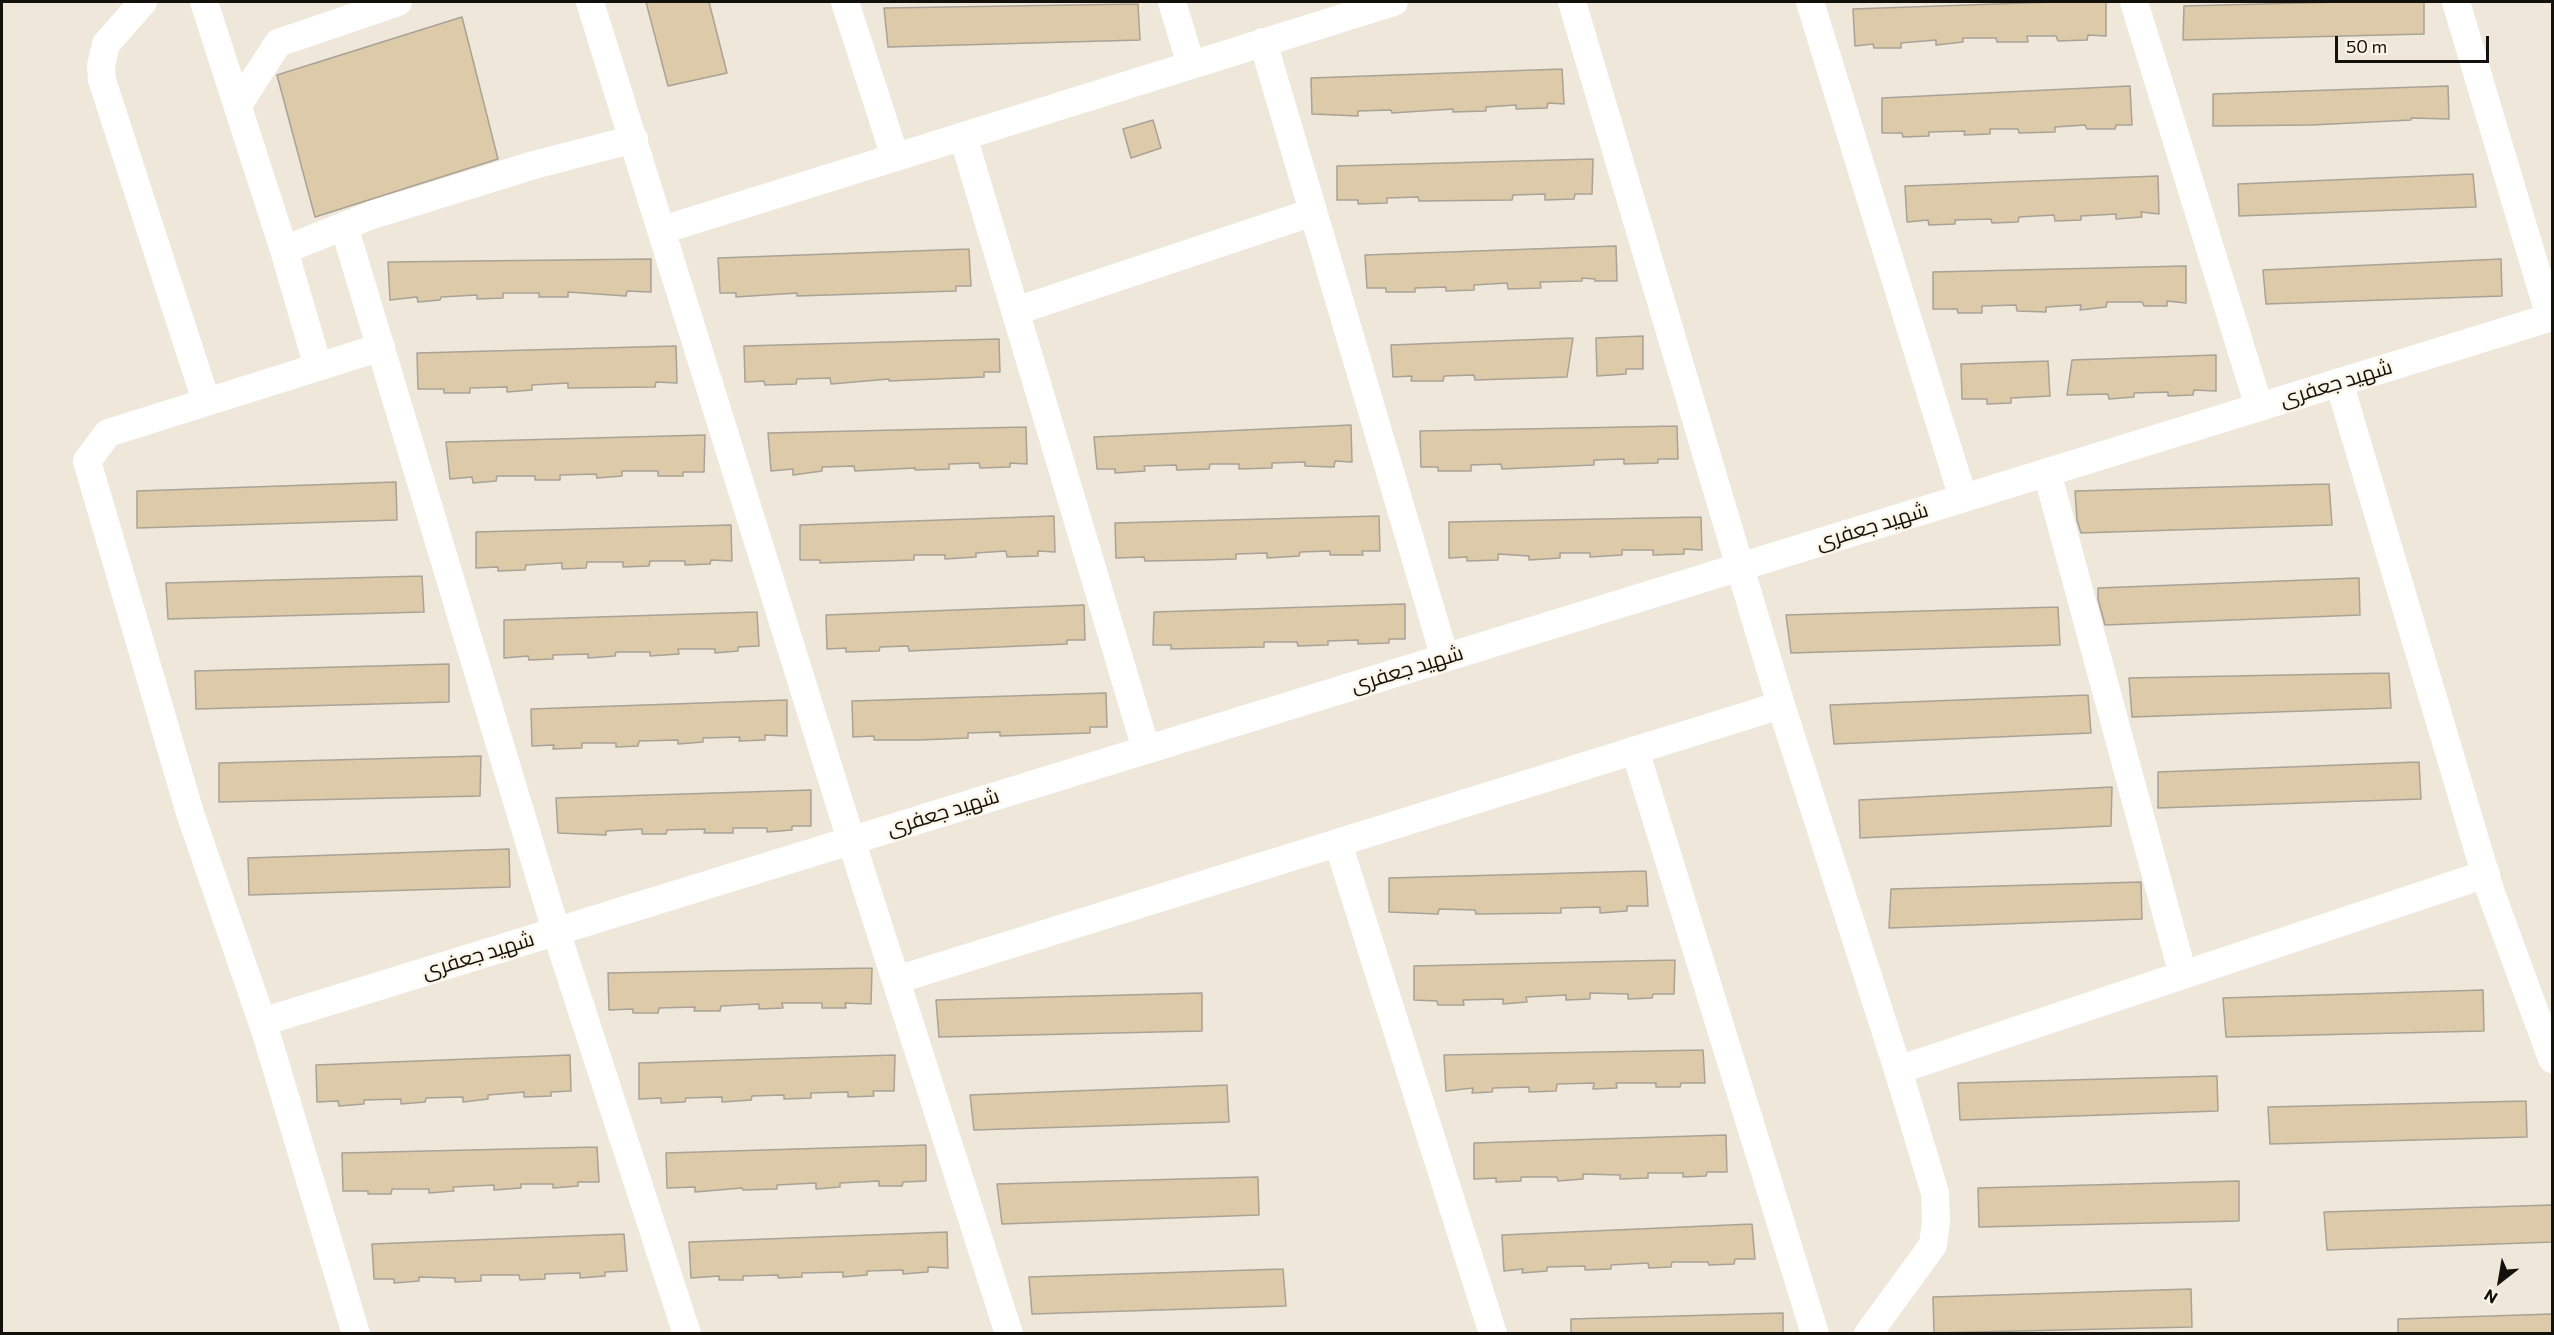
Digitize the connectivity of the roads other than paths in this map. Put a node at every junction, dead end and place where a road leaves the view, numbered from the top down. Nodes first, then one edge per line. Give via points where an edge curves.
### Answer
1 (143, 2) edge
2 (204, 2) edge
3 (398, 2) edge
4 (590, 2) edge
5 (845, 2) edge
6 (1172, 2) edge
7 (1394, 2) edge
8 (1572, 2) edge
9 (1810, 2) edge
10 (2134, 2) edge
11 (2456, 2) edge
12 (1263, 42) junction
13 (1191, 65) junction
14 (238, 105) junction
15 (963, 136) junction
16 (634, 139) junction
17 (895, 157) junction
18 (1313, 212) junction
19 (344, 226) junction
20 (662, 230) junction
21 (284, 250) junction
22 (1016, 311) junction
23 (2551, 317) edge
24 (381, 347) junction
25 (318, 367) junction
26 (2339, 382) junction
27 (206, 401) junction
28 (2259, 407) junction
29 (2047, 472) junction
30 (1963, 498) junction
31 (1739, 567) junction
32 (1445, 658) junction
33 (1781, 705) junction
34 (1146, 749) junction
35 (1635, 750) junction
36 (851, 840) junction
37 (1338, 843) junction
38 (2486, 874) junction
39 (556, 931) junction
40 (2183, 975) junction
41 (896, 980) junction
42 (262, 1022) junction
43 (2553, 1059) edge
44 (1898, 1070) junction
45 (356, 1334) edge
46 (687, 1334) edge
47 (1010, 1334) edge
48 (1493, 1334) edge
49 (1815, 1334) edge
50 (1868, 1334) edge

1 - 27 street via 106,44 102,80
2 - 14 street
3 - 14 street via 278,43
4 - 16 street
5 - 17 street
6 - 13 street
7 - 12 street
8 - 31 street
9 - 30 street
10 - 28 street
11 - 23 street
12 - 13 street
12 - 18 street
13 - 15 street
14 - 21 street
15 - 17 street
15 - 22 street
16 - 19 street via 534,165
16 - 20 street
17 - 20 street
18 - 22 street
18 - 32 street
19 - 21 street
19 - 24 street
20 - 36 street
21 - 25 street
22 - 34 street
23 - 26 street, شهید جعفری
24 - 25 street
24 - 39 street
25 - 27 street
26 - 28 street, شهید جعفری
26 - 38 street
27 - 42 street via 108,434 87,461 190,813
28 - 29 street, شهید جعفری
29 - 30 street, شهید جعفری
29 - 40 street
30 - 31 street, شهید جعفری
31 - 32 street, شهید جعفری
31 - 33 street
32 - 34 street, شهید جعفری
33 - 35 street
33 - 44 street
34 - 36 street, شهید جعفری
35 - 37 street
35 - 49 street
36 - 39 street, شهید جعفری
36 - 41 street
37 - 41 street
37 - 48 street
38 - 40 street
38 - 43 street
39 - 42 street, شهید جعفری
39 - 46 street
40 - 44 street
41 - 47 street
42 - 45 street
44 - 50 street via 1935,1193 1936,1221 1933,1245

